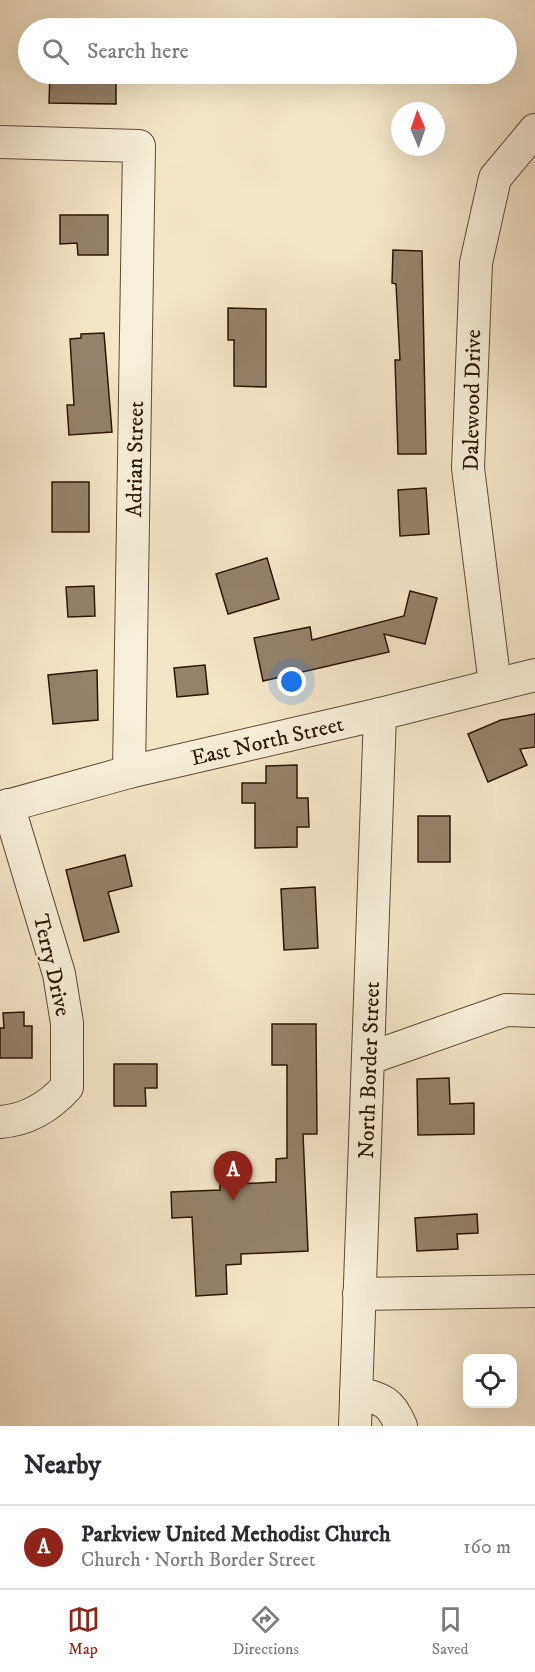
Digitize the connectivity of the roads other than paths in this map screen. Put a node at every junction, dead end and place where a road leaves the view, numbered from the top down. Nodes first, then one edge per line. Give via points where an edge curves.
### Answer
1 (535, 130) edge
2 (0, 142) edge
3 (535, 675) edge
4 (495, 685) junction
5 (380, 714) junction
6 (129, 772) junction
7 (4, 807) edge
8 (535, 1011) edge
9 (370, 1058) junction
10 (0, 1122) edge
11 (535, 1291) edge
12 (359, 1294) junction
13 (356, 1393) junction
14 (355, 1426) edge
15 (401, 1426) edge

1 - 4 street, Dalewood Drive via 495,178 476,263 468,468
2 - 6 street, Adrian Street via 139,146
3 - 4 street, East North Street
4 - 5 street, East North Street
5 - 6 street, East North Street
5 - 9 street, North Border Street
6 - 7 street, East North Street
7 - 10 street, Terry Drive via 59,974 67,1023 67,1087 50,1106 14,1121
8 - 9 street via 506,1010
9 - 12 street, North Border Street
11 - 12 street
12 - 13 street, North Border Street
13 - 14 street, North Border Street
13 - 15 street via 393,1407

